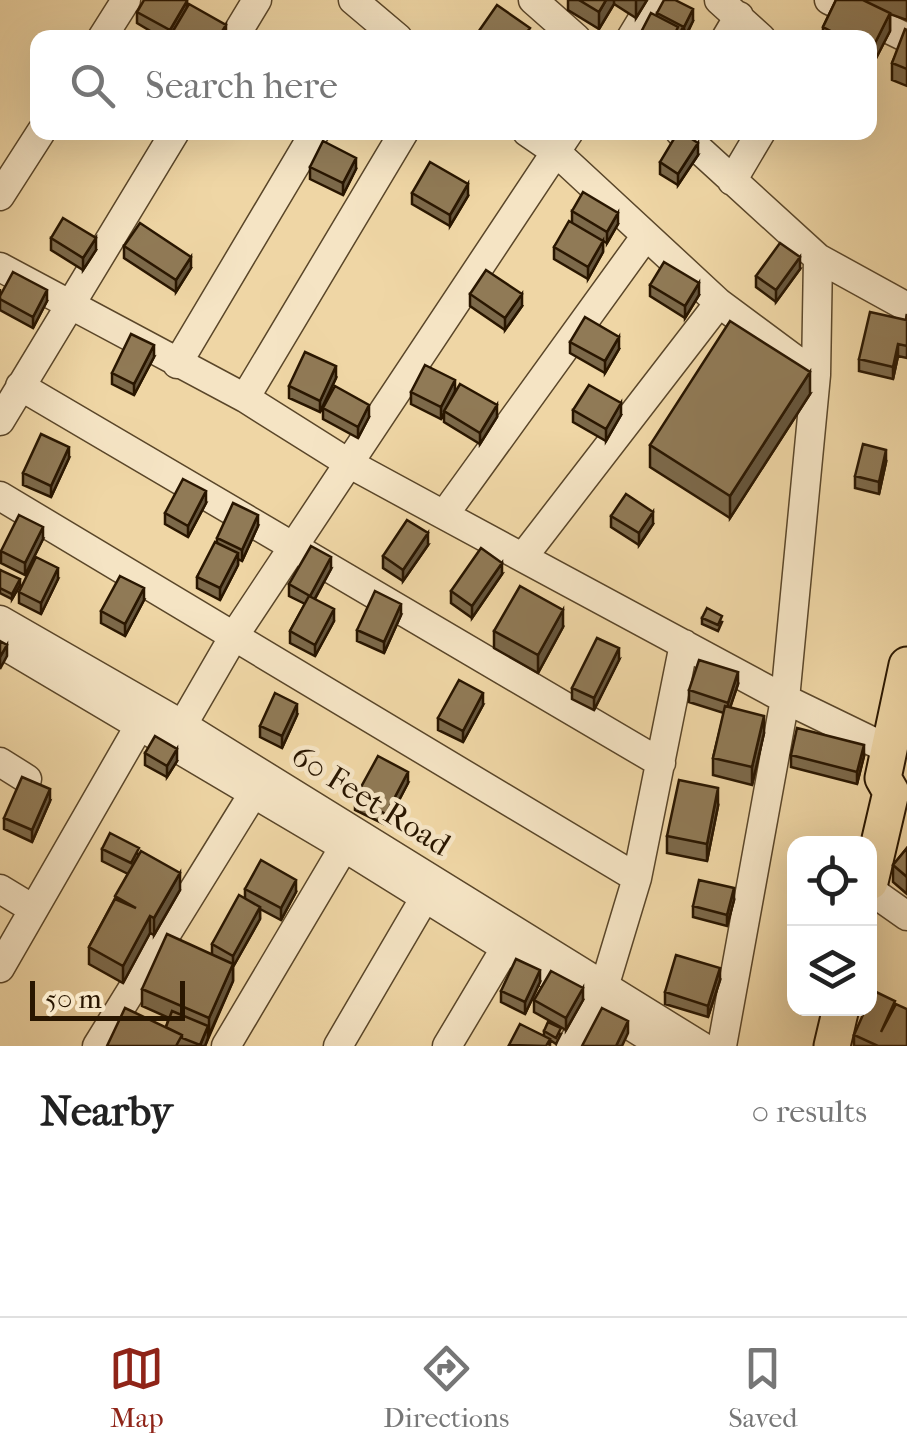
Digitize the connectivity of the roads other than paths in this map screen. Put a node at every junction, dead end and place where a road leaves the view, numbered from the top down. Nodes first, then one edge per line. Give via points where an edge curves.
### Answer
1 (257, 0) edge
2 (352, 0) edge
3 (654, 0) edge
4 (829, 0) edge
5 (122, 1) edge
6 (547, 5) edge
7 (106, 30) edge
8 (239, 30) edge
9 (381, 30) edge
10 (569, 30) edge
11 (636, 30) edge
12 (907, 38) edge
13 (36, 140) edge
14 (170, 140) edge
15 (309, 140) edge
16 (399, 140) edge
17 (688, 140) edge
18 (756, 140) edge
19 (562, 142) edge
20 (732, 181) junction
21 (0, 196) edge
22 (645, 237) junction
23 (818, 258) junction
24 (0, 267) edge
25 (719, 302) junction
26 (70, 303) junction
27 (907, 307) edge
28 (176, 364) junction
29 (816, 374) junction
30 (20, 386) junction
31 (245, 398) junction
32 (0, 421) edge
33 (350, 464) junction
34 (0, 496) edge
35 (444, 515) junction
36 (295, 546) junction
37 (522, 557) junction
38 (0, 620) edge
39 (234, 636) junction
40 (0, 643) edge
41 (684, 644) junction
42 (907, 665) edge
43 (784, 699) junction
44 (145, 716) junction
45 (176, 734) junction
46 (0, 762) edge
47 (661, 763) junction
48 (891, 764) edge
49 (27, 779) edge
50 (252, 794) junction
51 (856, 836) edge
52 (344, 847) junction
53 (877, 852) edge
54 (637, 878) junction
55 (0, 889) edge
56 (877, 895) edge
57 (424, 899) junction
58 (32, 909) junction
59 (907, 916) edge
60 (511, 938) junction
61 (0, 968) edge
62 (601, 994) junction
63 (816, 1016) edge
64 (839, 1016) edge
65 (97, 1046) edge
66 (226, 1046) edge
67 (338, 1046) edge
68 (446, 1046) edge
69 (571, 1046) edge
70 (663, 1046) edge
71 (701, 1046) edge
72 (722, 1046) edge
73 (810, 1046) edge
74 (832, 1046) edge

1 - 8 street
2 - 9 street
3 - 11 street
4 - 12 street
5 - 7 street
6 - 10 street
13 - 21 street
14 - 26 street
15 - 28 street
16 - 31 street
17 - 20 street
18 - 20 street
19 - 22 street
19 - 33 street
20 - 23 street
22 - 25 street
22 - 35 street
23 - 27 street
23 - 29 street
24 - 26 street
25 - 29 street
25 - 37 street
26 - 28 street
26 - 30 street
28 - 31 street
29 - 43 street
30 - 32 street
30 - 36 street
31 - 33 street
33 - 35 street
33 - 36 street
34 - 39 street
35 - 37 street
36 - 39 street
36 - 47 street
37 - 41 street
38 - 44 street, 60 Feet Road
39 - 45 street
39 - 54 street
40 - 44 street, 60 Feet Road
41 - 43 street
41 - 47 street
42 - 48 main road
43 - 48 street
43 - 72 street
44 - 45 street, 60 Feet Road
44 - 58 street
45 - 50 street, 60 Feet Road
45 - 60 street, 60 Feet Road
46 - 49 street
47 - 54 street
48 - 51 main road via 869,786
48 - 53 main road
50 - 52 street, 60 Feet Road
50 - 65 street
52 - 57 street, 60 Feet Road
52 - 66 street
54 - 62 street
55 - 58 street
56 - 59 street
57 - 60 street, 60 Feet Road
57 - 67 street
58 - 61 street
60 - 62 street, 60 Feet Road
60 - 68 street
62 - 69 street
62 - 70 street, 60 Feet Road
62 - 71 street, 60 Feet Road
63 - 73 main road
64 - 74 main road

